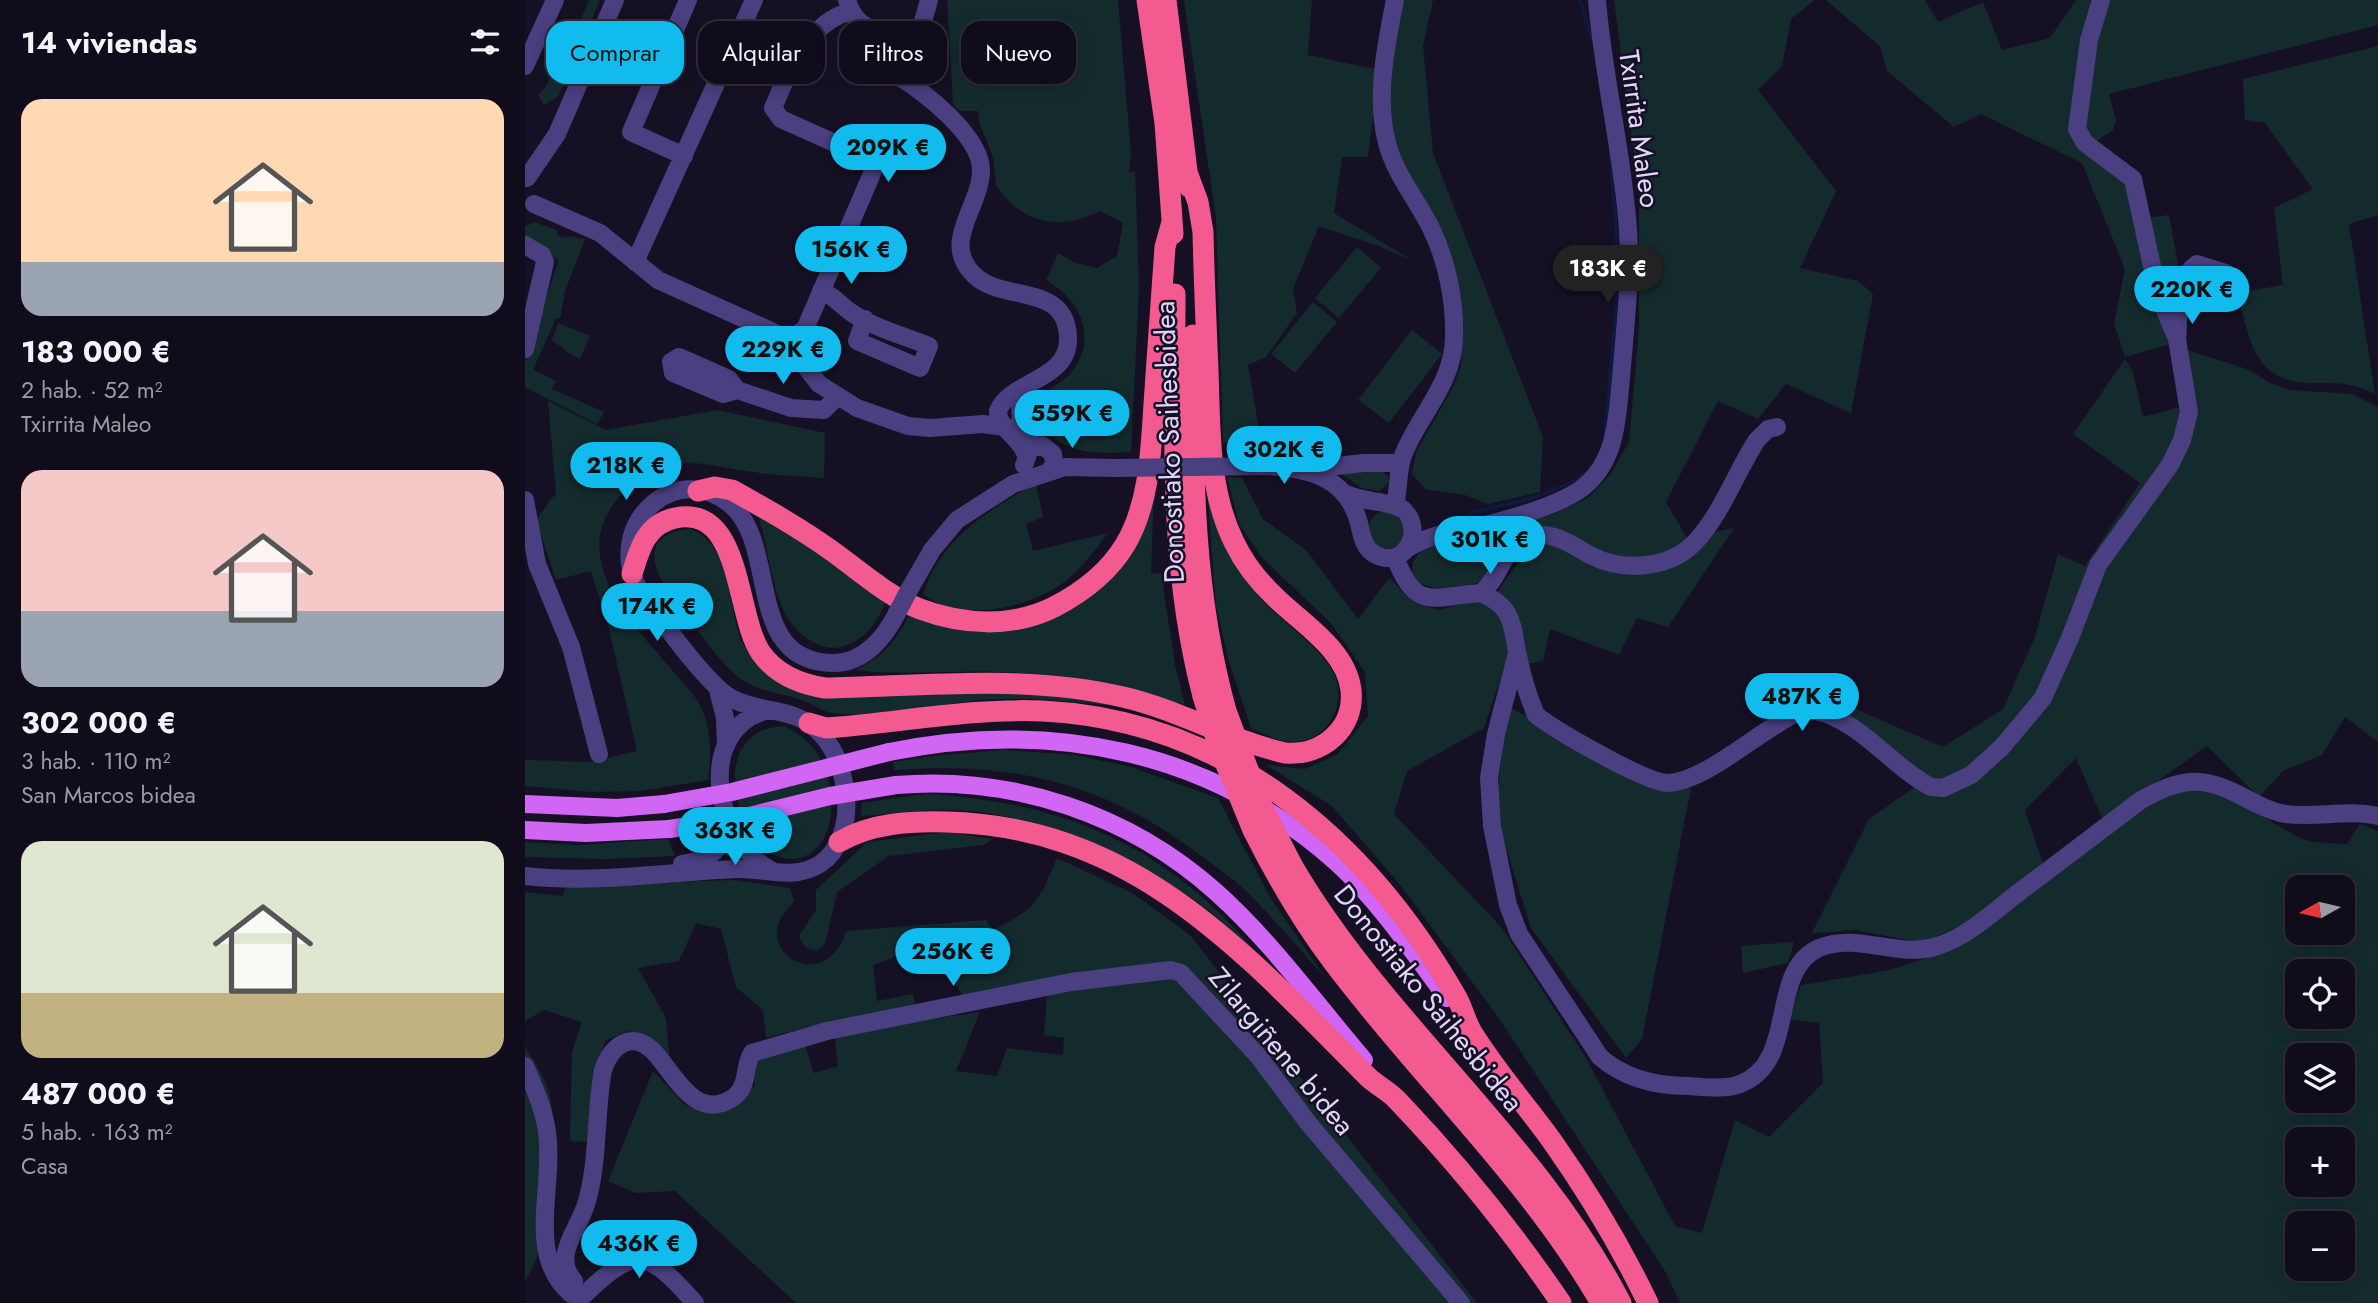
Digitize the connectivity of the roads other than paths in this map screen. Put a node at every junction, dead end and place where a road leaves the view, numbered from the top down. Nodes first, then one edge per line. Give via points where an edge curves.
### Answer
1 (555, 0) edge
2 (615, 0) edge
3 (688, 0) edge
4 (754, 0) edge
5 (928, 0) edge
6 (1147, 0) edge
7 (1166, 0) edge
8 (1395, 0) edge
9 (1597, 0) edge
10 (2101, 0) edge
11 (853, 12) edge
12 (870, 21) edge
13 (908, 21) edge
14 (923, 21) edge
15 (525, 66) edge
16 (908, 84) edge
17 (926, 84) edge
18 (930, 99) junction
19 (684, 156) junction
20 (1188, 175) junction
21 (526, 177) edge
22 (530, 209) edge
23 (1172, 222) junction
24 (525, 245) edge
25 (635, 262) junction
26 (2226, 274) dead end
27 (821, 291) junction
28 (865, 319) dead end
29 (805, 328) junction
30 (782, 336) junction
31 (2177, 339) junction
32 (525, 349) edge
33 (805, 366) junction
34 (1027, 388) junction
35 (737, 390) dead end
36 (1010, 396) junction
37 (837, 397) junction
38 (953, 425) junction
39 (1003, 426) junction
40 (1777, 427) dead end
41 (1037, 456) junction
42 (1401, 463) junction
43 (1305, 470) junction
44 (698, 491) junction
45 (1346, 494) junction
46 (525, 500) edge
47 (1397, 508) junction
48 (1448, 531) junction
49 (1361, 533) junction
50 (1401, 552) junction
51 (632, 574) junction
52 (1481, 593) junction
53 (1517, 654) junction
54 (719, 690) junction
55 (769, 710) junction
56 (809, 723) junction
57 (726, 746) junction
58 (599, 754) dead end
59 (525, 804) edge
60 (2378, 816) edge
61 (727, 819) junction
62 (525, 830) edge
63 (839, 842) junction
64 (525, 866) edge
65 (696, 867) junction
66 (781, 873) junction
67 (525, 876) edge
68 (1472, 1032) junction
69 (525, 1066) edge
70 (1396, 1098) junction
71 (577, 1300) edge
72 (695, 1303) edge
73 (1461, 1303) edge
74 (1561, 1303) edge
75 (1601, 1303) edge
76 (1622, 1303) edge
77 (1649, 1303) edge

1 - 15 street
2 - 21 street via 550,149
3 - 19 street via 631,132
4 - 19 street
5 - 13 street
5 - 14 street
6 - 23 highway, Donostiako Saihesbidea via 1165,123
7 - 20 highway, Donostiako Saihesbidea
8 - 42 street via 1383,81 1383,122 1395,164 1441,253 1454,336 1445,379
9 - 48 street, Txirrita Maleo via 1628,240 1628,298 1613,441 1598,473 1572,495 1481,526
10 - 31 street via 2089,40 2077,129 2085,143 2133,179 2158,294
11 - 12 street
11 - 27 street via 814,32 793,63 773,108 776,116 877,162
16 - 18 street
17 - 18 street
18 - 34 street via 979,155 979,184 959,245 966,265 985,284 1049,301 1066,323 1066,352
19 - 25 street
20 - 51 highway via 1203,232 1210,429 1217,493 1230,534 1252,572 1344,668 1350,686 1348,714 1327,743 1285,754 1145,703 1042,685 1003,682 825,688 801,683 780,672 757,647 729,550 710,525 695,518 671,519 651,531
20 - 76 highway, Donostiako Saihesbidea, bridge via 1195,542 1208,638 1226,711 1257,793 1292,865 1328,924 1552,1194
21 - 22 street via 534,187
22 - 25 street via 600,233
23 - 44 highway via 1165,247 1143,501 1115,559 1070,598 1034,615 995,622 936,614 890,593 829,549 732,490
23 - 75 highway, Donostiako Saihesbidea, bridge via 1177,543 1185,612 1203,695 1226,767 1253,830 1332,961 1513,1175 1560,1237
24 - 32 street via 545,262
25 - 30 street via 659,280
26 - 31 street via 2197,264 2186,271 2179,297
27 - 28 street
27 - 29 street
29 - 30 street via 794,336
29 - 33 street via 800,345
30 - 33 street
31 - 53 street via 2189,412 2182,440 2098,565 2043,698 2002,747 1958,783 1931,787 1837,721 1806,710 1691,778 1667,783 1644,777 1536,715
33 - 37 street via 818,384
34 - 36 street
34 - 41 street via 1020,411
35 - 37 street via 812,412 829,407
36 - 38 street
36 - 39 street via 998,411
37 - 38 street via 908,426
38 - 39 street
39 - 41 street
40 - 52 street via 1756,440 1703,531 1682,553 1644,566 1623,566 1563,540 1532,536 1508,552 1492,585
41 - 43 street, bridge via 1115,468 1266,466
41 - 44 street, bridge via 1013,484 957,520 932,550 872,647 848,661 827,663 796,651 778,631 742,517 722,499
42 - 43 street
42 - 47 street
43 - 45 street via 1333,482
44 - 51 street via 667,495 640,515 629,544
45 - 47 street
45 - 49 street
46 - 58 street via 537,564 571,647
47 - 48 street
47 - 49 street via 1368,513
47 - 50 street via 1414,533
48 - 50 street, Txirrita Maleo
49 - 50 street via 1374,554
50 - 52 street via 1407,583 1423,598
51 - 54 street via 646,599
52 - 53 street via 1501,605 1512,620
53 - 60 street via 1489,778 1492,826 1509,905 1519,934 1600,1057 1618,1073 1644,1081 1739,1085 1762,1071 1774,1049 1790,986 1799,966 1816,949 1841,942 1917,950 1960,937 2141,800 2171,783 2196,780 2222,786 2282,814
54 - 55 street via 742,704
54 - 57 street
55 - 56 street via 791,713
55 - 57 street via 747,719
56 - 63 street via 834,752 845,785 846,817
56 - 68 highway via 826,728 948,714 1042,711 1133,725 1202,749 1273,788 1348,851 1386,896 1458,999
57 - 61 street via 720,778
59 - 68 main road, bridge via 617,808 664,804 732,792 889,752 1002,737 1074,742 1159,761 1248,799 1337,863 1376,904
61 - 65 street via 719,848
61 - 66 street via 747,852 762,866
62 - 70 main road, bridge via 586,834 670,829 896,785 959,785 1036,796 1097,816 1196,875 1235,910
63 - 66 street via 819,864
63 - 70 highway via 884,826 970,823 1031,832 1116,864 1207,922 1246,954 1372,1080
64 - 65 street
65 - 66 street
65 - 67 street via 585,879
68 - 77 highway via 1573,1173
69 - 71 street via 547,1133 543,1258 555,1281
70 - 74 highway
71 - 72 street via 616,1266 631,1260 665,1270
71 - 73 street, Zilargiñene bidea via 574,1281 566,1272 565,1254 587,1205 595,1169 603,1070 607,1056 618,1045 630,1040 643,1044 690,1097 720,1103 734,1097 744,1084 745,1064 752,1054 827,1031 1071,982 1171,970 1181,973 1259,1056 1309,1124

